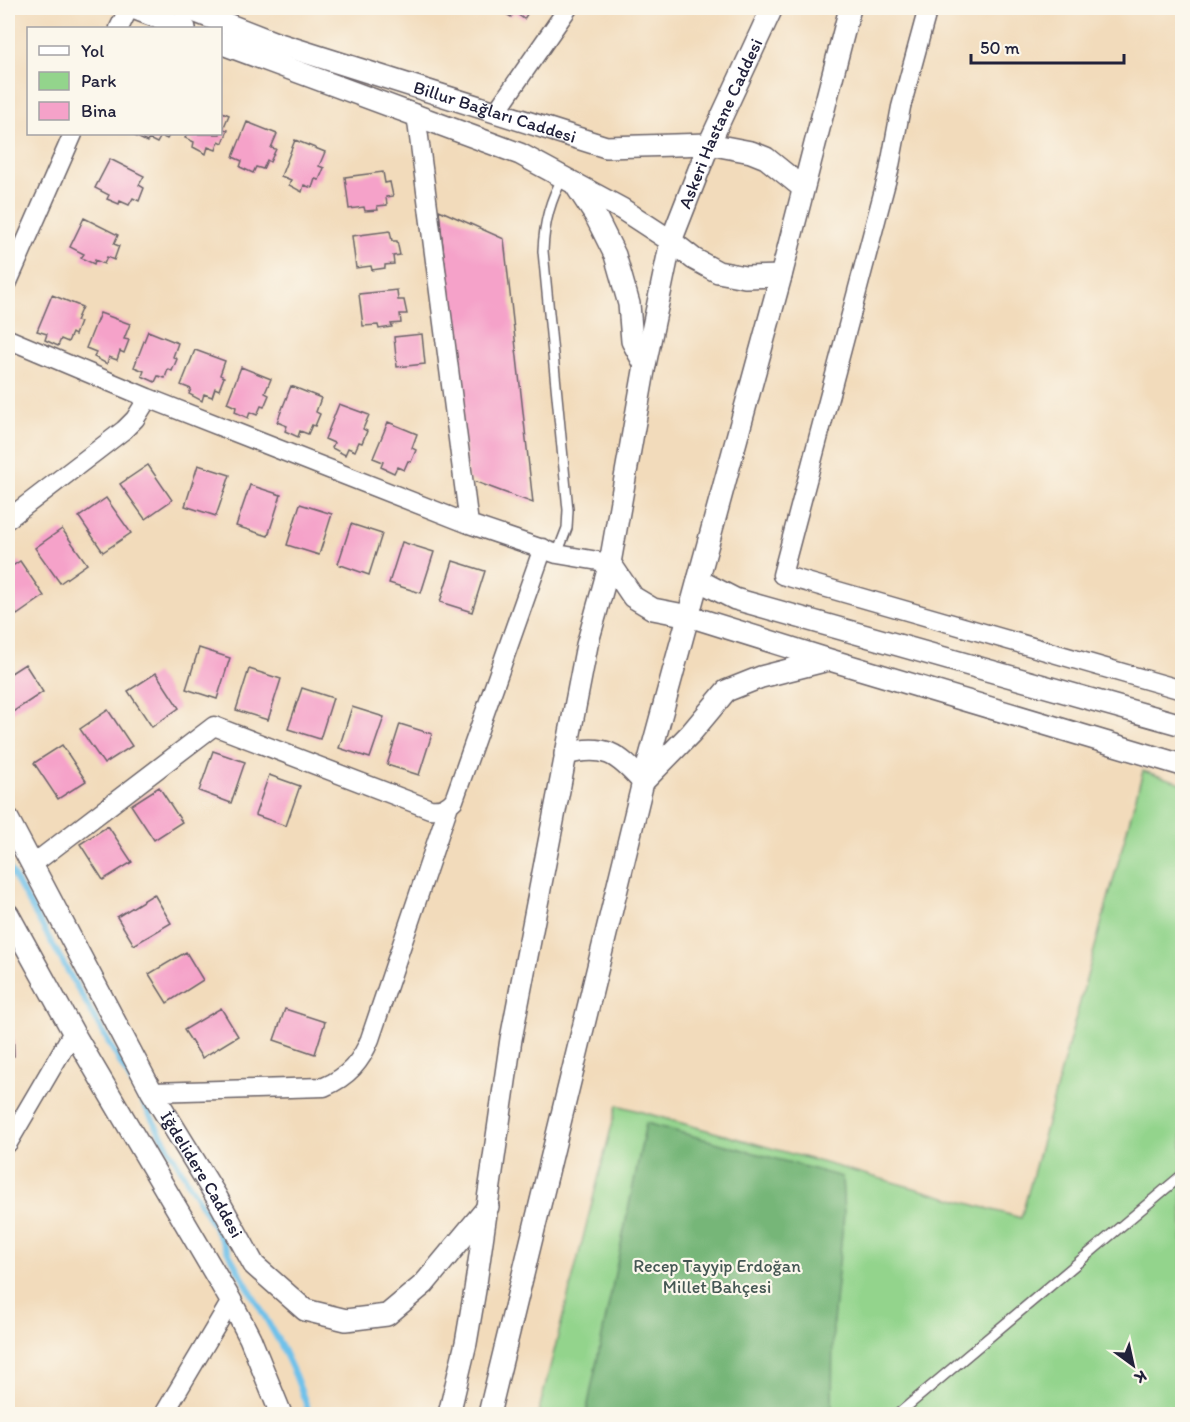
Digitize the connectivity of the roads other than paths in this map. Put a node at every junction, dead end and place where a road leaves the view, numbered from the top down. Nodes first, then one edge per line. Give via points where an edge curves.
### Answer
1 (131, 8) edge
2 (186, 8) edge
3 (568, 8) edge
4 (772, 8) edge
5 (850, 8) edge
6 (928, 8) edge
7 (120, 27) edge
8 (182, 27) edge
9 (222, 44) edge
10 (496, 112) junction
11 (416, 114) junction
12 (73, 135) edge
13 (709, 144) junction
14 (569, 182) junction
15 (803, 188) junction
16 (671, 241) junction
17 (781, 276) junction
18 (8, 282) edge
19 (8, 339) edge
20 (645, 365) junction
21 (148, 398) junction
22 (8, 519) edge
23 (469, 524) junction
24 (550, 551) junction
25 (610, 563) junction
26 (698, 580) junction
27 (689, 616) junction
28 (830, 660) junction
29 (1182, 690) edge
30 (1182, 725) edge
31 (565, 754) junction
32 (1182, 765) edge
33 (643, 782) junction
34 (449, 805) junction
35 (8, 819) edge
36 (33, 864) junction
37 (8, 914) edge
38 (73, 1032) junction
39 (152, 1092) junction
40 (8, 1143) edge
41 (1182, 1175) edge
42 (488, 1206) junction
43 (231, 1301) junction
44 (164, 1414) edge
45 (281, 1414) edge
46 (449, 1414) edge
47 (489, 1414) edge
48 (898, 1414) edge

1 - 7 street
1 - 8 street
2 - 10 street, Billur Bağları Caddesi via 273,42
3 - 10 street
4 - 13 street, Askeri Hastane Caddesi
5 - 15 street
6 - 29 street via 783,575
9 - 11 street, Billur Bağları Caddesi
10 - 13 street, Billur Bağları Caddesi via 606,147
11 - 14 street, Billur Bağları Caddesi via 520,154
11 - 23 street
12 - 18 street
13 - 15 street, Billur Bağları Caddesi via 766,158
13 - 16 street, Askeri Hastane Caddesi
14 - 16 street, Billur Bağları Caddesi via 622,209
14 - 20 street via 595,215 615,255 629,304 632,341
14 - 24 lane via 555,191 546,219 543,251 568,510 567,528
15 - 17 street
16 - 17 street, Billur Bağları Caddesi via 718,273
16 - 20 street, Askeri Hastane Caddesi
17 - 26 street
19 - 21 street
20 - 25 street, Askeri Hastane Caddesi
21 - 22 street via 124,430
21 - 23 street
23 - 24 street
24 - 25 street
24 - 34 street
25 - 27 street via 633,597 644,605
25 - 31 street, Askeri Hastane Caddesi via 587,645
26 - 27 street
26 - 30 street via 735,599
27 - 28 street
27 - 33 street
28 - 32 street
28 - 33 street via 761,677 726,691
31 - 33 street via 606,751 618,757
31 - 42 street, Askeri Hastane Caddesi via 511,1039
33 - 47 street
34 - 36 street via 430,810 214,726
34 - 39 street via 370,1039 347,1074 324,1087
35 - 36 street, İğdelidere Caddesi
36 - 39 street, İğdelidere Caddesi
37 - 38 street, İğdelidere Caddesi
38 - 40 street
38 - 43 street, İğdelidere Caddesi
39 - 42 street, İğdelidere Caddesi via 254,1265 305,1310 346,1320 387,1315 424,1284
41 - 48 lane
42 - 46 street, Askeri Hastane Caddesi via 466,1343
43 - 44 street
43 - 45 street, İğdelidere Caddesi

